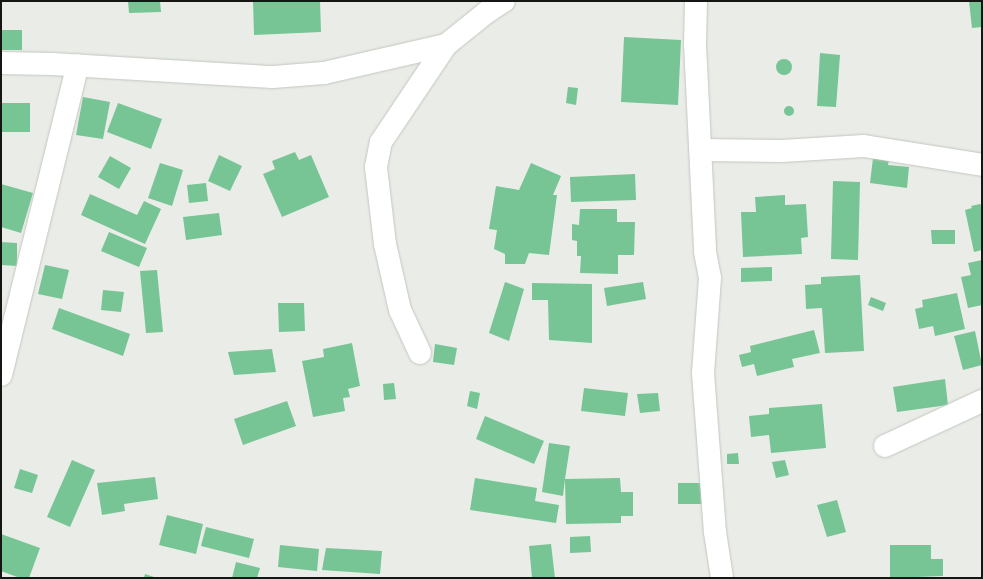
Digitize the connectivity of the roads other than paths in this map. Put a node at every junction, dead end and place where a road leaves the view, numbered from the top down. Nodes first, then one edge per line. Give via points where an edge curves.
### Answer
1 (504, 1) edge
2 (696, 1) edge
3 (446, 45) junction
4 (1, 63) edge
5 (78, 65) junction
6 (701, 150) junction
7 (982, 165) edge
8 (420, 353) dead end
9 (1, 375) edge
10 (982, 400) edge
11 (885, 446) dead end
12 (722, 578) edge

1 - 3 street
2 - 6 street via 695,44
3 - 5 street via 324,73 274,77
3 - 8 street via 381,142 376,167 385,244 400,310
4 - 5 street
5 - 9 street
6 - 7 street via 782,151 864,146
6 - 12 street via 705,252 710,278 703,373 715,532
10 - 11 street

